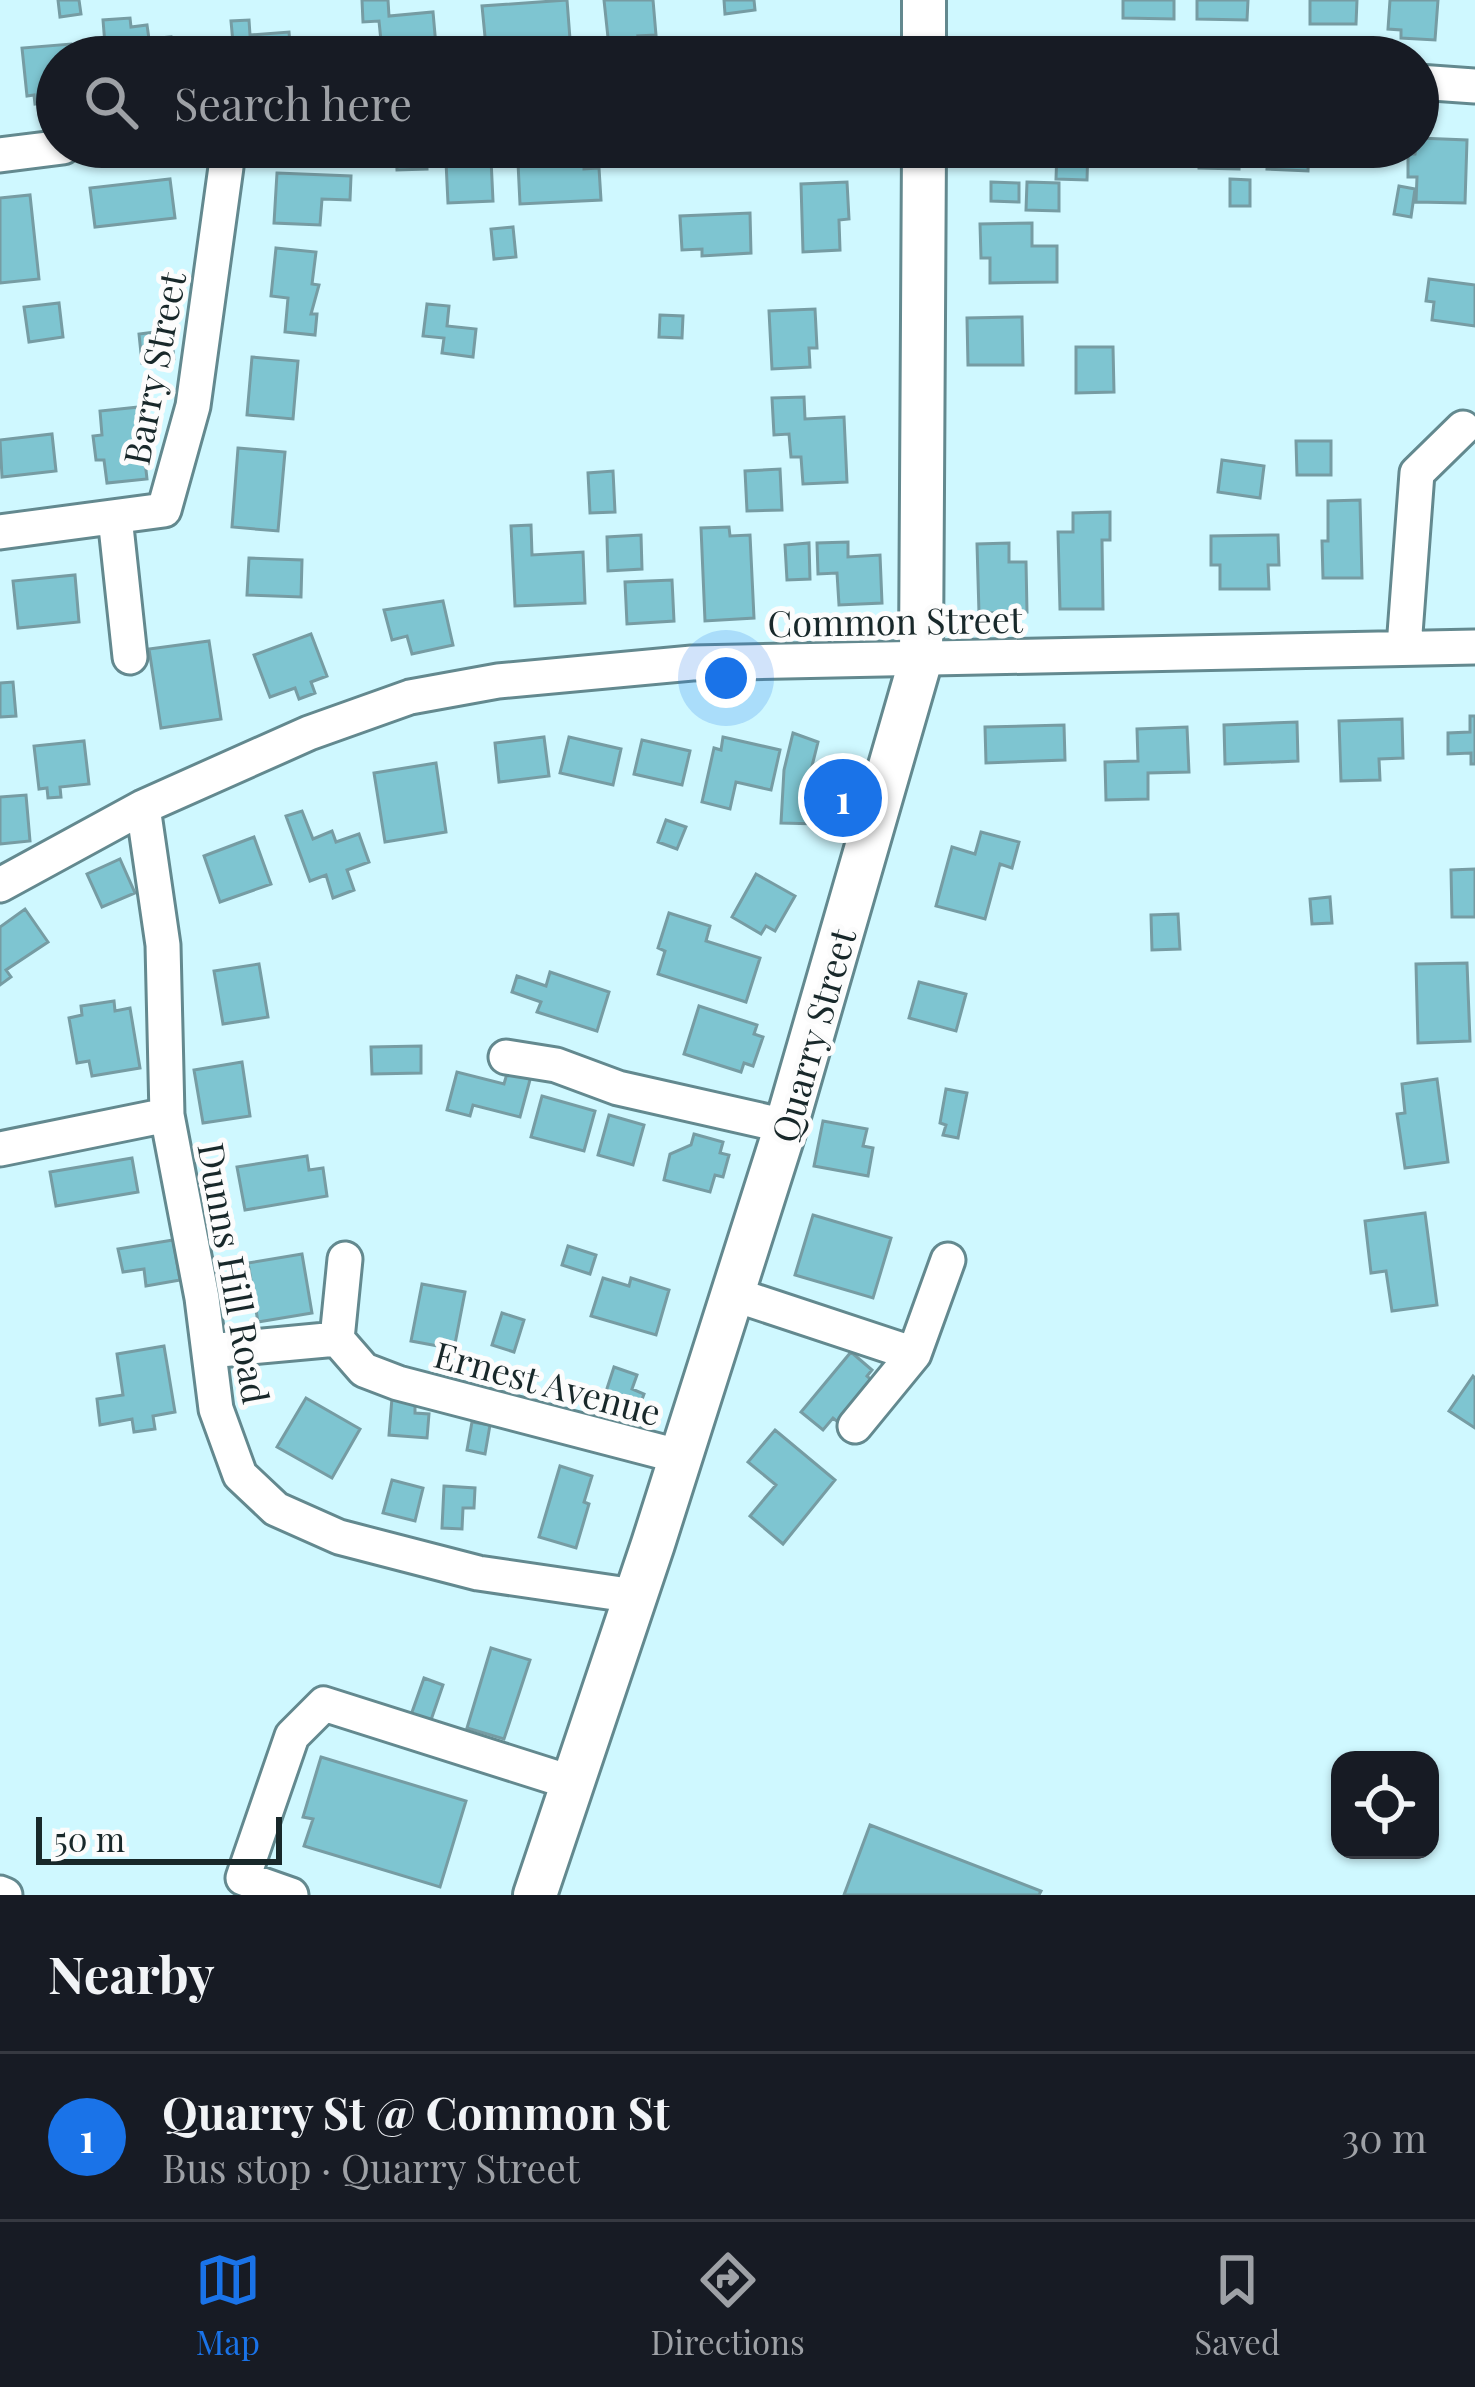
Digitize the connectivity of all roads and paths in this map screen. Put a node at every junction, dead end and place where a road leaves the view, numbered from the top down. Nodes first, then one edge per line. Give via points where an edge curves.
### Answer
1 (924, 0) edge
2 (924, 36) edge
3 (1439, 83) edge
4 (1475, 86) edge
5 (36, 150) edge
6 (0, 155) edge
7 (226, 168) edge
8 (924, 168) edge
9 (1463, 428) dead end
10 (116, 517) junction
11 (0, 532) edge
12 (1404, 647) junction
13 (1475, 647) edge
14 (130, 657) dead end
15 (921, 659) junction
16 (142, 807) junction
17 (0, 885) edge
18 (506, 1057) dead end
19 (167, 1115) junction
20 (786, 1126) junction
21 (0, 1149) edge
22 (345, 1259) dead end
23 (948, 1259) dead end
24 (733, 1294) junction
25 (337, 1339) junction
26 (209, 1352) junction
27 (914, 1354) junction
28 (855, 1426) dead end
29 (678, 1456) junction
30 (635, 1596) junction
31 (573, 1783) junction
32 (291, 1895) edge
33 (535, 1895) edge

1 - 2 main road
3 - 4 street
5 - 6 street
7 - 10 street, Barry Street via 193,406 164,511
8 - 15 main road, Quarry Street
9 - 12 street via 1417,473
10 - 11 street, Barry Street
10 - 14 street
12 - 13 street, Common Street
12 - 15 street, Common Street
15 - 16 street, Common Street via 692,663 410,697
15 - 20 main road, Quarry Street
16 - 17 street, Common Street
16 - 19 street, Dunns Hill Road via 164,945
18 - 20 street
19 - 21 street
19 - 26 street, Dunns Hill Road
20 - 24 main road, Quarry Street
22 - 25 street
23 - 27 street
24 - 27 street
24 - 29 main road, Quarry Street
25 - 26 street
25 - 29 street, Ernest Avenue via 364,1370 398,1383
26 - 30 street, Dunns Hill Road via 216,1409 240,1474 276,1509 339,1537 478,1574
27 - 28 street
29 - 30 main road, Quarry Street
30 - 31 main road, Quarry Street
31 - 32 street via 324,1704 292,1736 243,1878
31 - 33 main road, Quarry Street

